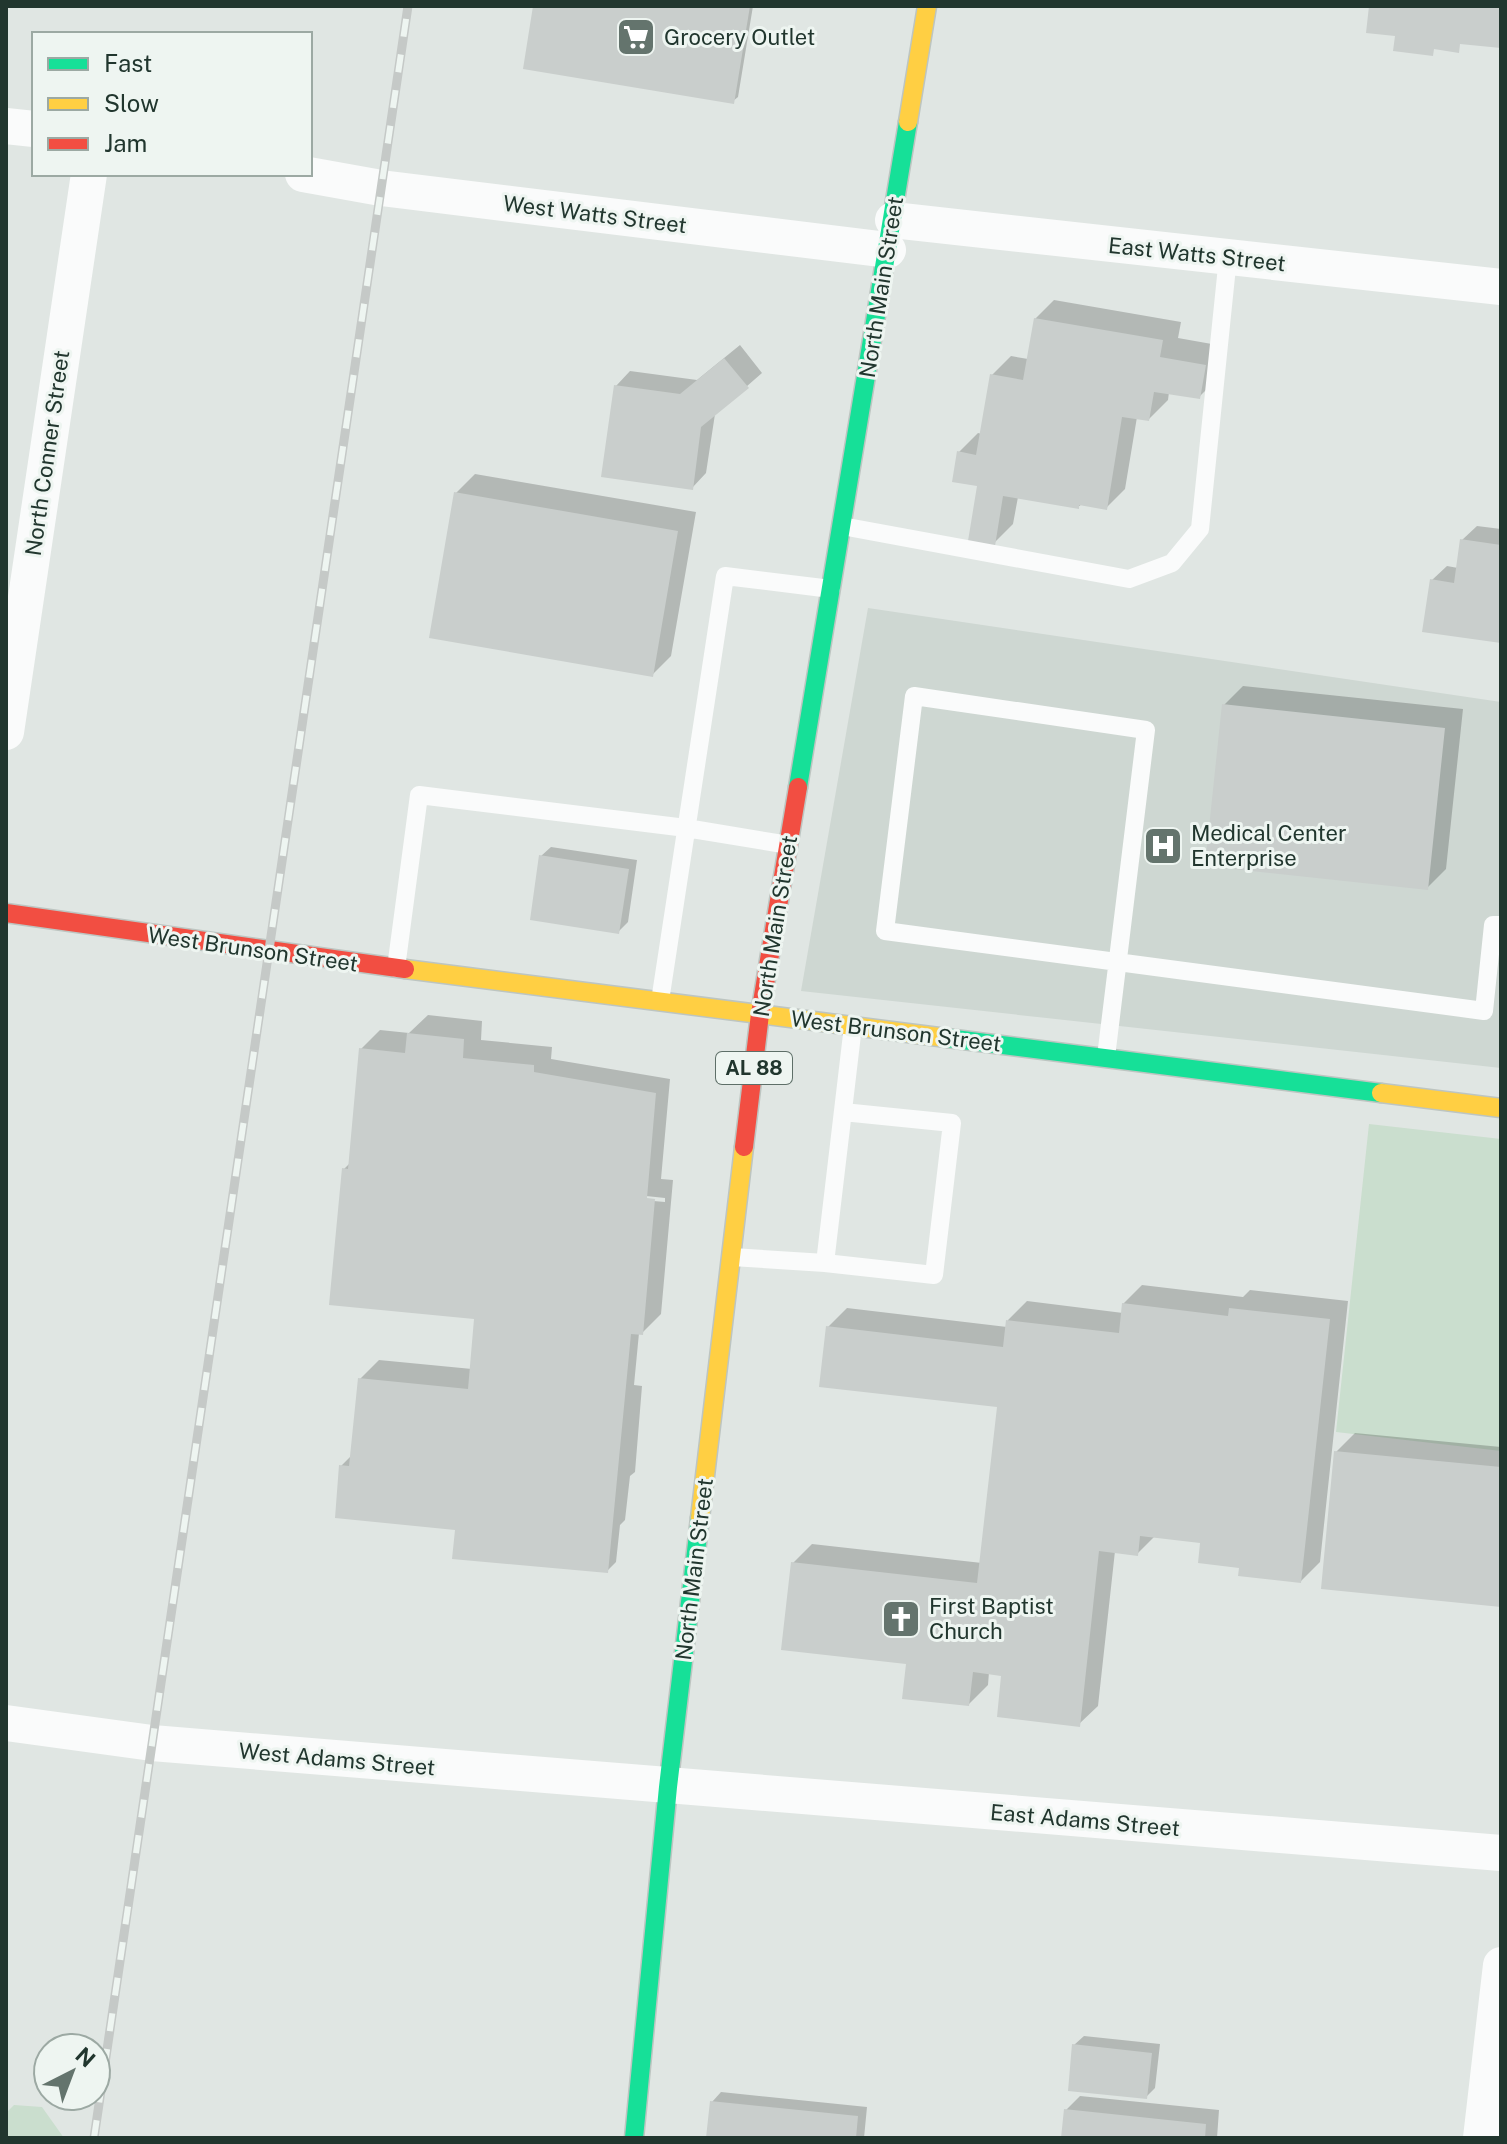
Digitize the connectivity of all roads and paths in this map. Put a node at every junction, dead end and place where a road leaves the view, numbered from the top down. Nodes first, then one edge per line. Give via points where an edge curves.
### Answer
1 (927, 6) edge
2 (6, 126) edge
3 (32, 129) edge
4 (89, 176) edge
5 (312, 176) edge
6 (890, 235) junction
7 (1228, 257) junction
8 (1501, 287) edge
9 (842, 526) junction
10 (831, 589) junction
11 (6, 732) edge
12 (686, 828) junction
13 (789, 845) junction
14 (6, 913) edge
15 (1501, 925) edge
16 (1118, 962) junction
17 (396, 968) junction
18 (660, 1001) junction
19 (760, 1014) junction
20 (853, 1026) junction
21 (1106, 1057) junction
22 (1501, 1108) edge
23 (843, 1112) junction
24 (732, 1257) junction
25 (825, 1263) junction
26 (6, 1723) edge
27 (668, 1787) junction
28 (1501, 1853) edge
29 (1501, 1965) edge
30 (634, 2138) edge
31 (1481, 2138) edge

1 - 6 main road, North Main Street / AL 88
2 - 3 street
4 - 11 street, North Conner Street
5 - 6 street, West Watts Street via 381,188
6 - 7 street, East Watts Street
6 - 9 main road, North Main Street / AL 88
7 - 8 street, East Watts Street
7 - 9 lane via 1200,529 1172,563 1129,579
9 - 10 main road, North Main Street / AL 88
10 - 12 lane via 725,576
10 - 13 main road, North Main Street / AL 88
12 - 13 lane
12 - 17 lane via 419,795
12 - 18 lane
13 - 19 main road, North Main Street / AL 88
14 - 17 main road, West Brunson Street
15 - 16 lane via 1493,925 1484,1011
16 - 16 lane via 885,931 914,696 1146,730
16 - 21 lane
17 - 18 main road, West Brunson Street
18 - 19 main road, West Brunson Street
19 - 20 main road, West Brunson Street
19 - 24 main road, North Main Street / AL 88
20 - 21 main road, West Brunson Street
20 - 23 lane
21 - 22 main road, West Brunson Street
23 - 25 lane
23 - 25 lane via 952,1123 934,1275
24 - 25 lane
24 - 27 main road, North Main Street / AL 88
26 - 27 street, West Adams Street via 152,1743
27 - 28 street, East Adams Street
27 - 30 main road, North Main Street / AL 88
29 - 31 street

